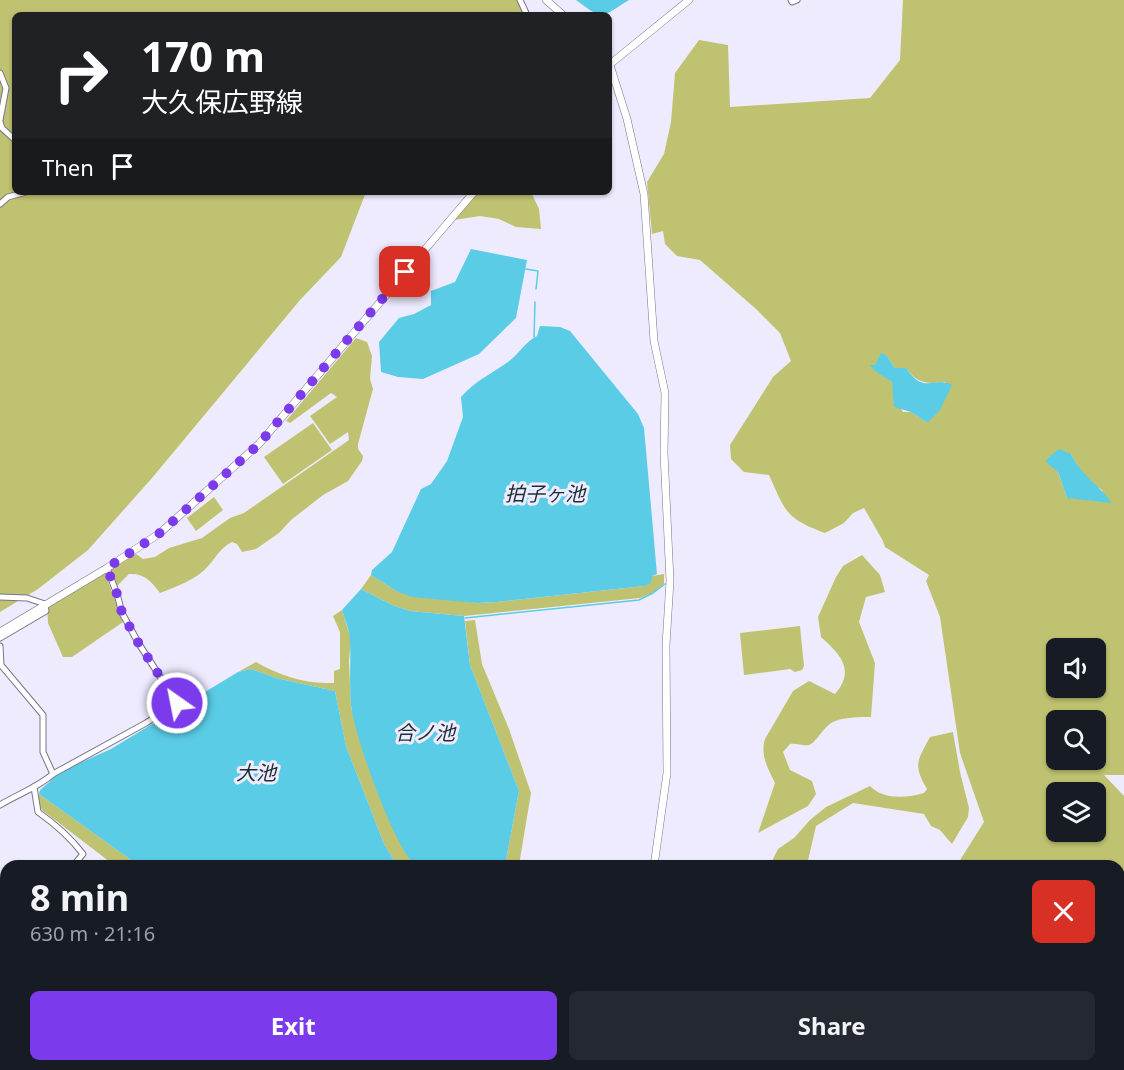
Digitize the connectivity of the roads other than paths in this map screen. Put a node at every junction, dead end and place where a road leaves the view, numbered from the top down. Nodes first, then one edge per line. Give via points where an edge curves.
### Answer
1 (546, 0) edge
2 (689, 0) edge
3 (791, 0) edge
4 (797, 0) edge
5 (560, 12) edge
6 (612, 62) edge
7 (612, 73) edge
8 (0, 74) edge
9 (0, 121) edge
10 (12, 137) edge
11 (15, 195) edge
12 (471, 195) edge
13 (0, 204) edge
14 (107, 568) junction
15 (0, 597) edge
16 (45, 604) junction
17 (0, 632) edge
18 (0, 638) edge
19 (0, 646) edge
20 (53, 774) junction
21 (34, 787) junction
22 (0, 805) edge
23 (78, 860) edge
24 (655, 860) edge

1 - 5 street
2 - 6 street
3 - 4 street
7 - 24 street via 644,194 654,341 665,393 670,581 667,773
8 - 9 street via 6,88
9 - 10 street
11 - 13 street
12 - 14 street via 259,444 160,533
14 - 16 street
14 - 20 street via 122,613 177,703
15 - 16 street via 27,597
16 - 17 street
16 - 18 street via 46,611
19 - 20 street via 1,665 43,715 43,752
20 - 21 street
21 - 22 street
21 - 23 street via 38,812 83,854

